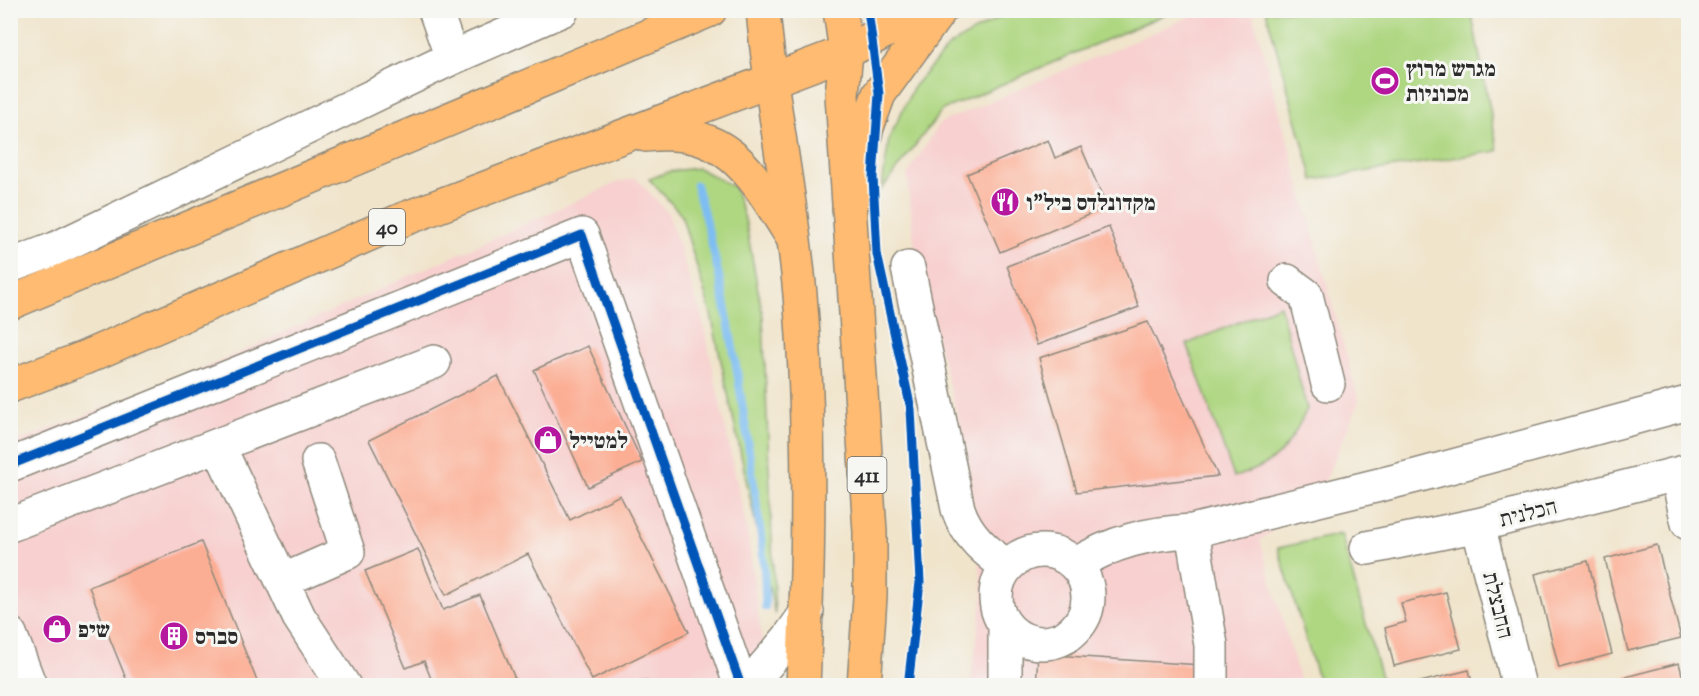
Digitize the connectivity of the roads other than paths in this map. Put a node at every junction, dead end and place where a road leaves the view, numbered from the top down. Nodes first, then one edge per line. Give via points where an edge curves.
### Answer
1 (435, 10) edge
2 (561, 10) edge
3 (763, 10) edge
4 (840, 10) edge
5 (926, 10) edge
6 (940, 10) edge
7 (696, 12) edge
8 (846, 52) junction
9 (452, 58) junction
10 (769, 80) junction
11 (611, 139) junction
12 (849, 211) junction
13 (793, 238) junction
14 (10, 266) edge
15 (908, 268) dead end
16 (1287, 281) dead end
17 (10, 303) edge
18 (434, 362) dead end
19 (1328, 384) dead end
20 (10, 386) edge
21 (1689, 403) edge
22 (218, 445) junction
23 (318, 461) dead end
24 (10, 465) edge
25 (1683, 473) edge
26 (1689, 523) edge
27 (10, 525) edge
28 (1478, 525) junction
29 (1192, 531) junction
30 (1367, 548) dead end
31 (1075, 565) junction
32 (1007, 567) junction
33 (282, 581) junction
34 (807, 612) junction
35 (1005, 626) junction
36 (10, 634) edge
37 (1047, 643) junction
38 (30, 686) edge
39 (344, 686) edge
40 (741, 686) edge
41 (748, 686) edge
42 (803, 686) edge
43 (864, 686) edge
44 (1005, 686) edge
45 (1015, 686) edge
46 (1210, 686) edge
47 (1519, 686) edge

1 - 9 street
2 - 9 street
3 - 10 main road
4 - 8 main road, 411
5 - 8 main road, 40
6 - 12 main road via 879,94 867,127
7 - 17 main road
8 - 10 main road, 40
8 - 12 main road, 411 via 842,95
9 - 14 street via 55,249
10 - 11 main road, 40
10 - 13 main road
11 - 13 main road via 669,132 695,135 721,147 762,188
11 - 20 main road, 40 via 404,219 84,358
12 - 43 main road, 411 via 870,532
13 - 34 main road via 808,423
15 - 32 street via 958,509 964,527 982,548
16 - 19 street via 1306,295
18 - 22 street
21 - 29 street
22 - 27 street
22 - 33 street
23 - 33 street via 348,552
24 - 40 street via 582,235
25 - 26 street
25 - 28 street, הכלנית
28 - 30 street, הכלנית
28 - 47 street, החבצלת
29 - 31 street via 1130,539
29 - 46 street via 1211,645
31 - 32 street via 1063,556 1033,552 1018,557
31 - 37 street via 1088,591 1082,620 1061,640
32 - 35 street via 996,596
33 - 39 street via 299,617
34 - 41 street
34 - 42 main road
35 - 37 street via 1024,639
35 - 44 street
36 - 38 street
37 - 45 street via 1030,658

